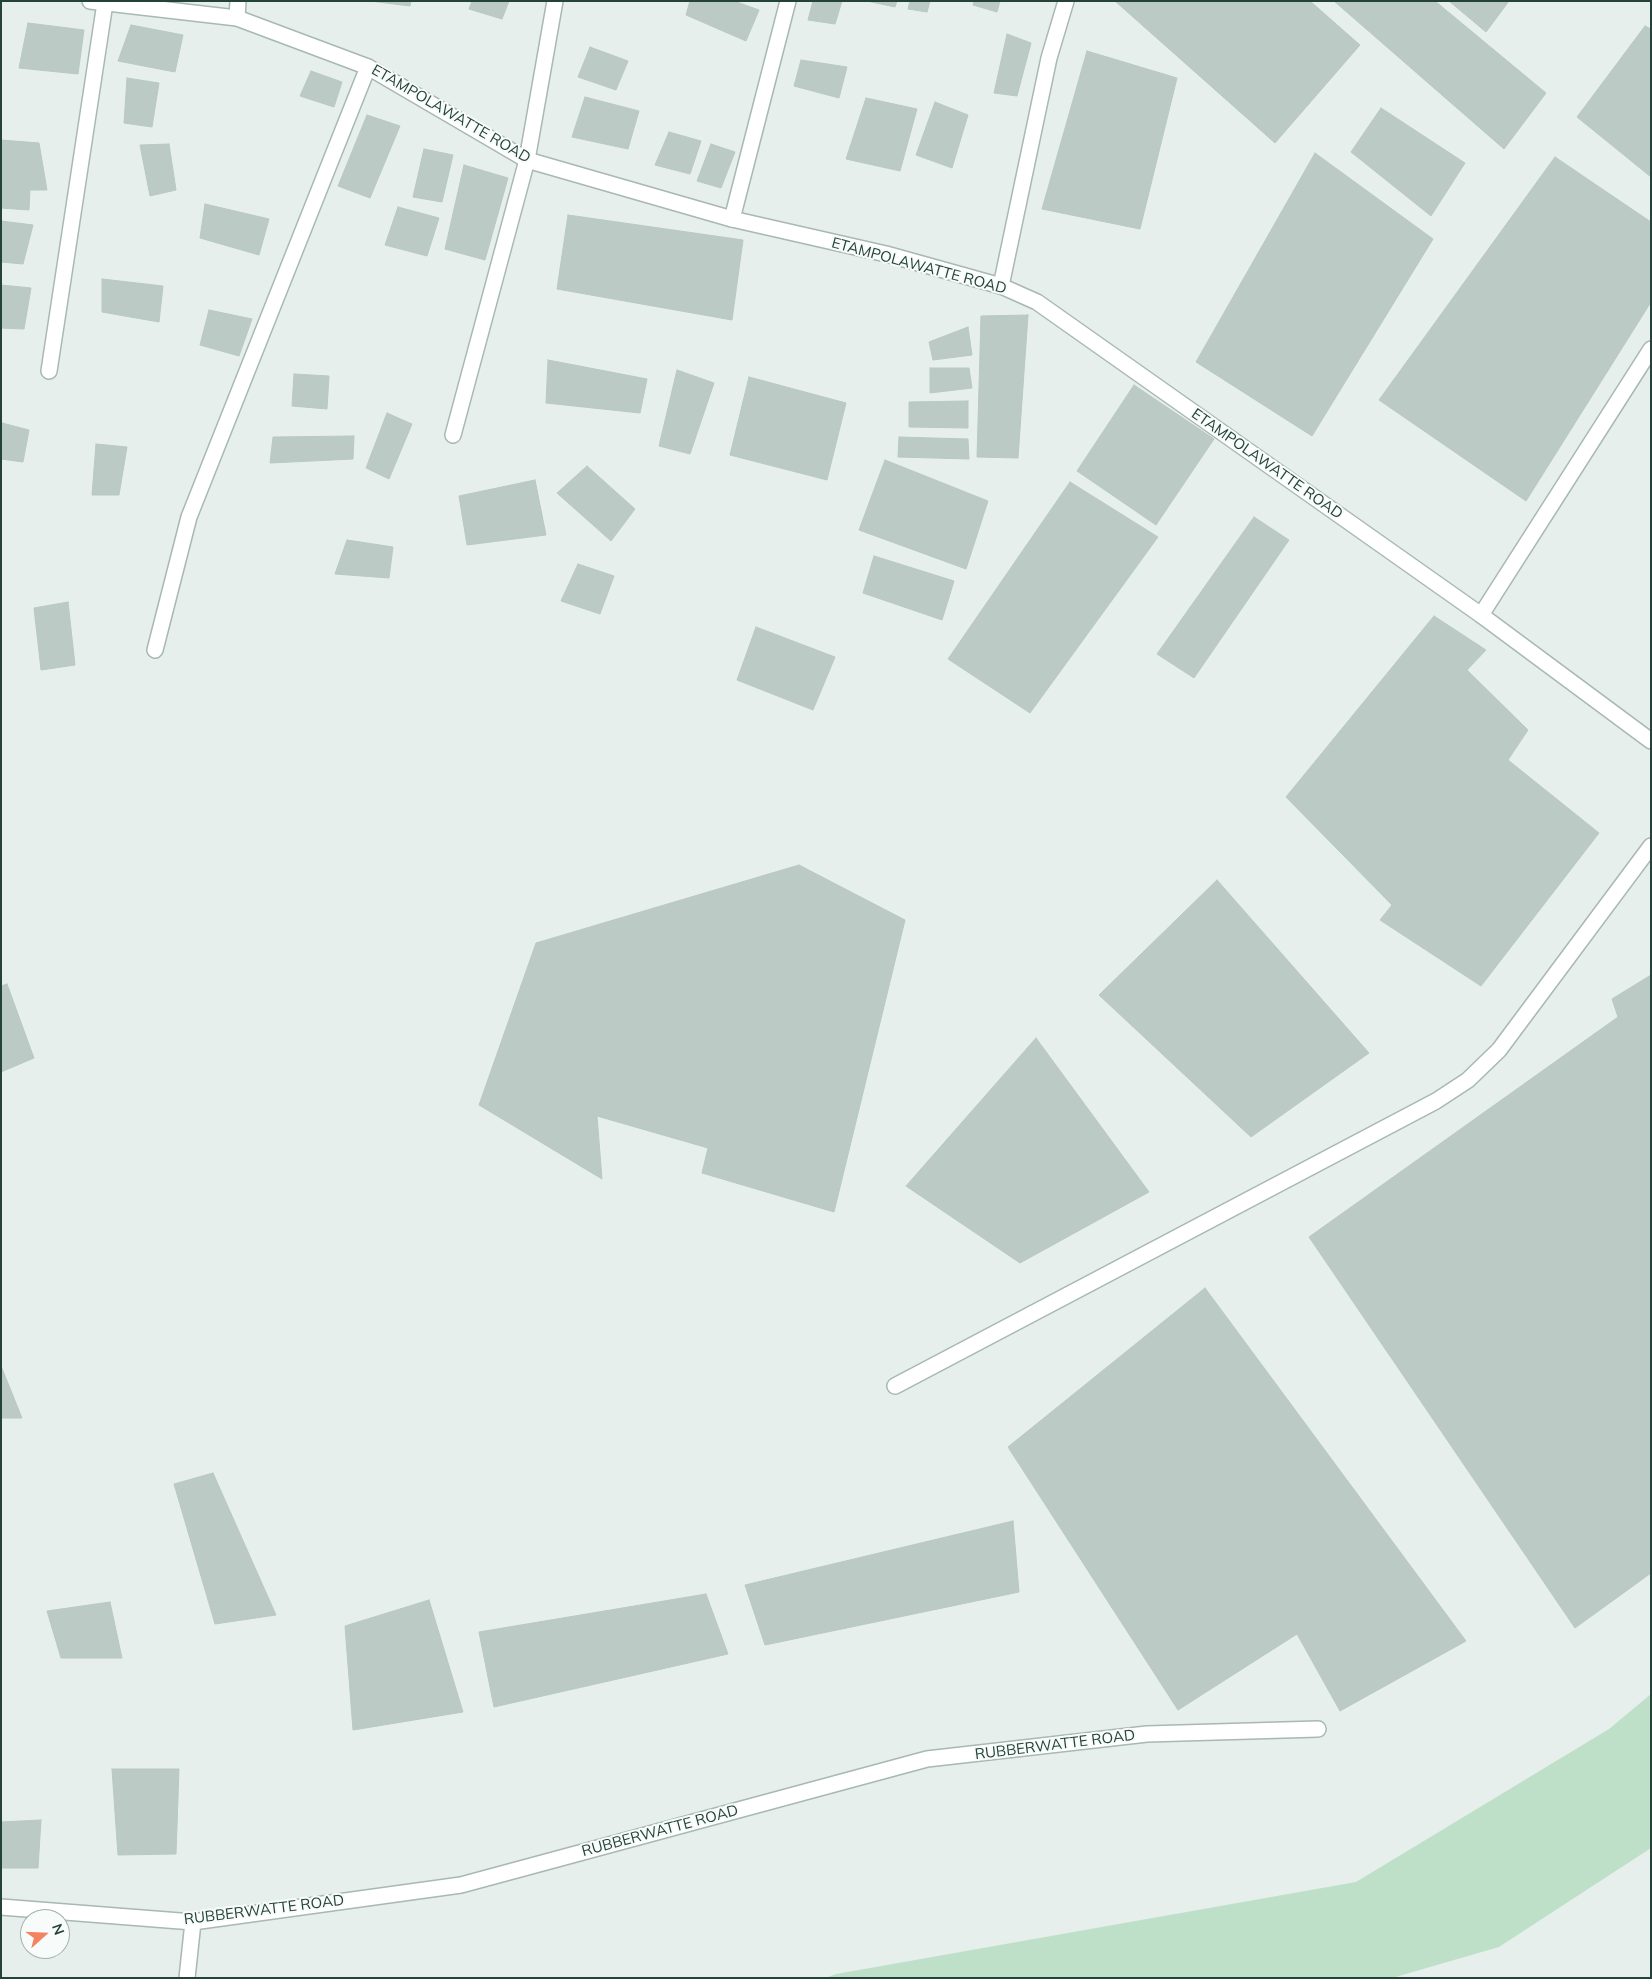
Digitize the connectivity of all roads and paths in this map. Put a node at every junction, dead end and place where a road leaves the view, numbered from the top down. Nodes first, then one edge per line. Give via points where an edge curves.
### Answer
1 (238, 1) edge
2 (555, 1) edge
3 (788, 1) edge
4 (1066, 1) edge
5 (97, 2) edge
6 (237, 18) junction
7 (368, 67) junction
8 (527, 160) junction
9 (732, 219) junction
10 (1001, 286) junction
11 (1651, 349) edge
12 (50, 371) dead end
13 (453, 436) dead end
14 (1481, 615) junction
15 (155, 650) dead end
16 (1651, 741) edge
17 (1651, 846) edge
18 (895, 1386) dead end
19 (1318, 1729) dead end
20 (1, 1907) edge
21 (193, 1922) junction
22 (187, 1978) edge

1 - 6 street
2 - 8 street
3 - 9 street
4 - 10 street via 1049,58
5 - 6 street, ETAMPOLAWATTE ROAD
5 - 12 street
6 - 7 street, ETAMPOLAWATTE ROAD
7 - 8 street, ETAMPOLAWATTE ROAD
7 - 15 street via 189,517
8 - 9 street, ETAMPOLAWATTE ROAD
8 - 13 street
9 - 10 street, ETAMPOLAWATTE ROAD via 886,254
10 - 14 street, ETAMPOLAWATTE ROAD via 1037,302
11 - 14 street
14 - 16 street, ETAMPOLAWATTE ROAD
17 - 18 street via 1499,1050 1468,1080 1436,1101
19 - 21 street, RUBBERWATTE ROAD via 1147,1734 927,1760 461,1885
20 - 21 street, RUBBERWATTE ROAD
21 - 22 street

